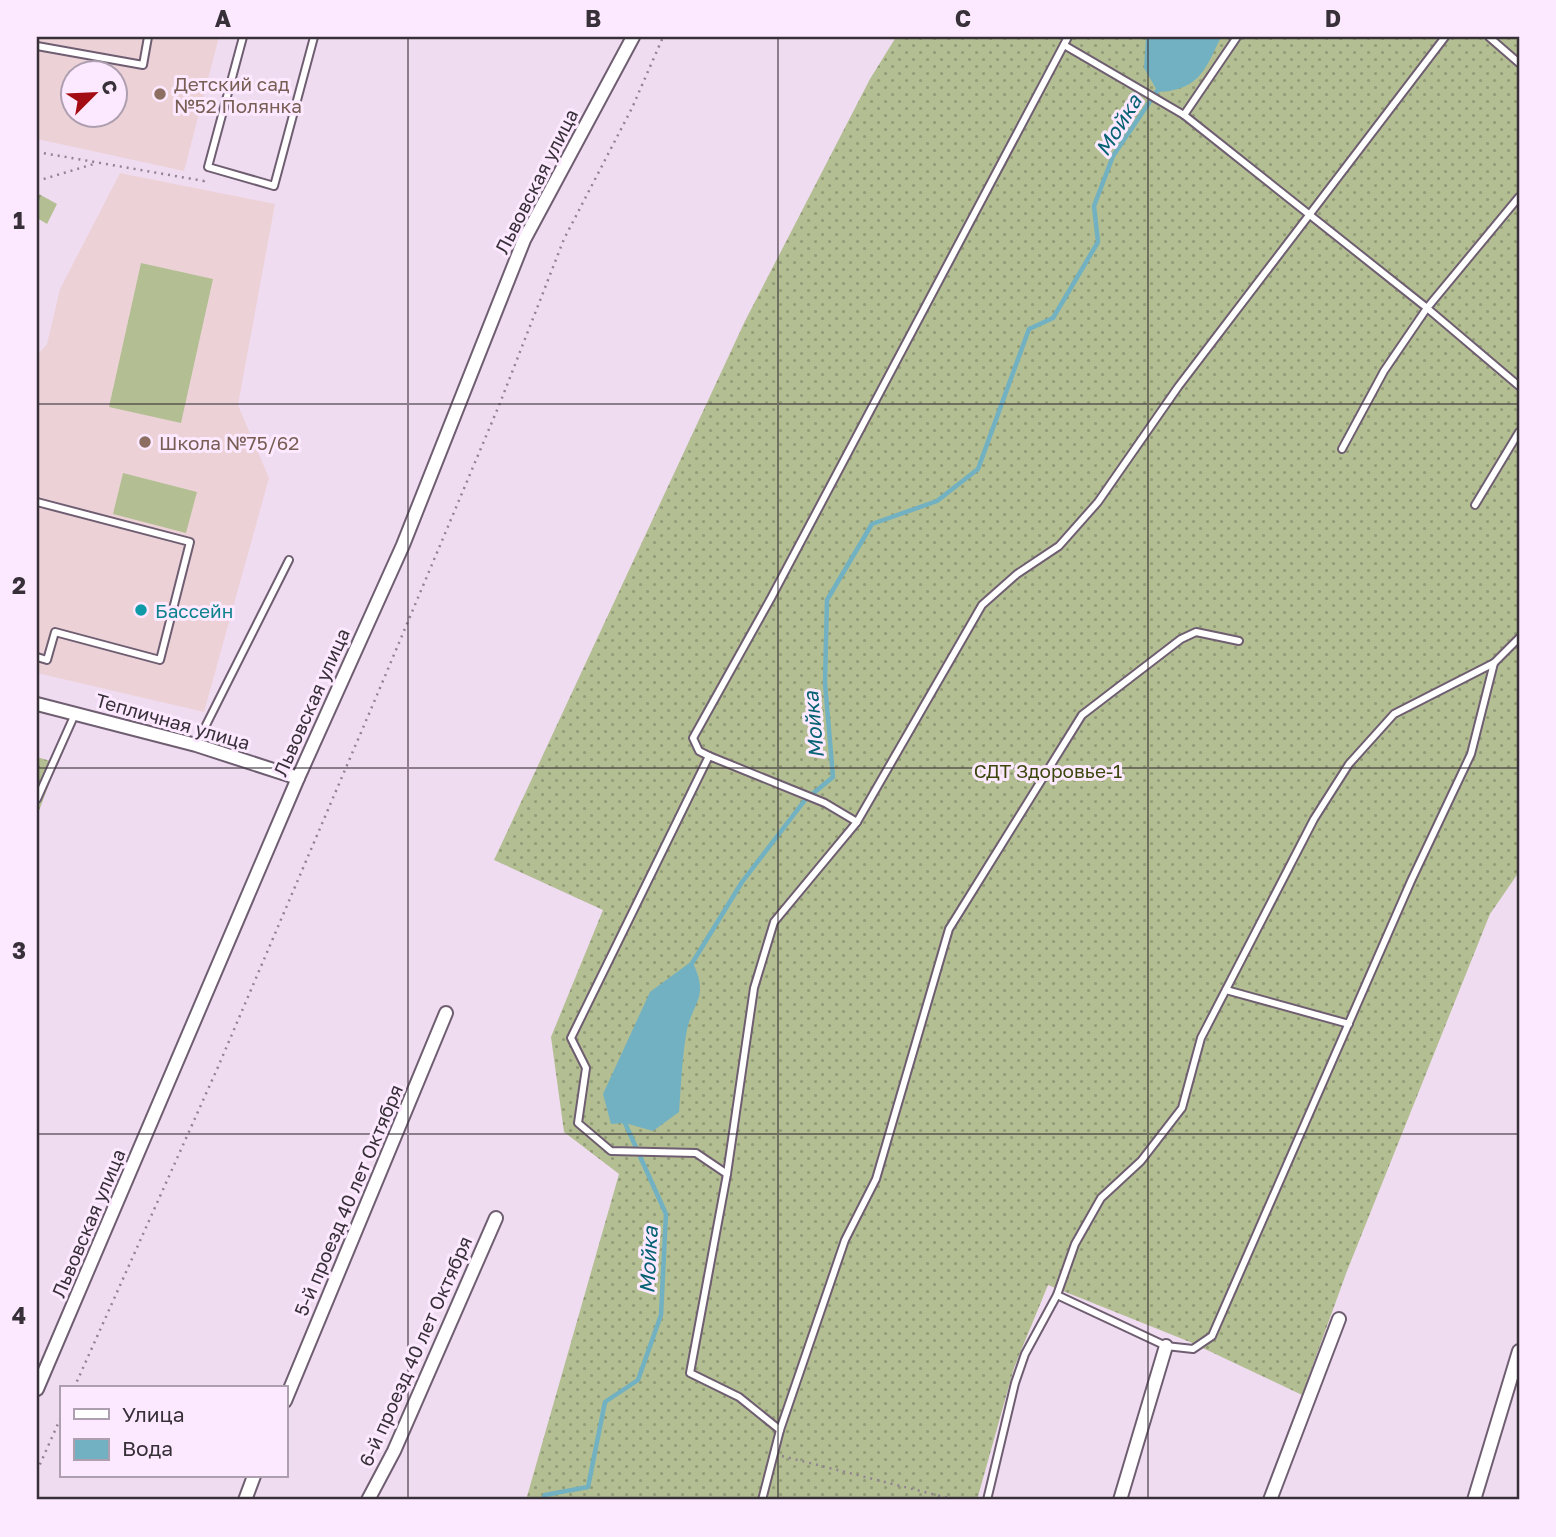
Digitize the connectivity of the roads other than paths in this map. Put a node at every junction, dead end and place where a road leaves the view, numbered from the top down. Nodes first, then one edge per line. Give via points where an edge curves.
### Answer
1 (148, 37) edge
2 (243, 37) edge
3 (314, 37) edge
4 (633, 37) edge
5 (1068, 37) edge
6 (1237, 37) edge
7 (1446, 37) edge
8 (1489, 37) edge
9 (1065, 45) junction
10 (37, 46) edge
11 (1519, 63) edge
12 (1184, 115) junction
13 (1519, 197) edge
14 (1309, 215) junction
15 (1427, 307) junction
16 (1519, 386) edge
17 (1519, 432) edge
18 (1342, 449) dead end
19 (37, 502) edge
20 (1475, 505) dead end
21 (289, 560) dead end
22 (1519, 638) edge
23 (1238, 642) dead end
24 (37, 657) edge
25 (1494, 663) junction
26 (37, 704) edge
27 (75, 714) junction
28 (196, 745) junction
29 (709, 756) junction
30 (298, 778) junction
31 (37, 799) edge
32 (857, 822) junction
33 (1226, 990) junction
34 (446, 1013) dead end
35 (1349, 1024) junction
36 (727, 1174) junction
37 (496, 1218) dead end
38 (1057, 1295) junction
39 (1339, 1319) dead end
40 (1166, 1346) junction
41 (1519, 1351) edge
42 (37, 1389) edge
43 (287, 1396) edge
44 (780, 1430) junction
45 (253, 1478) edge
46 (245, 1500) edge
47 (368, 1500) edge
48 (762, 1500) edge
49 (987, 1500) edge
50 (1120, 1500) edge
51 (1270, 1500) edge
52 (1474, 1500) edge

1 - 10 lane via 143,65
2 - 3 lane via 208,167 274,186
4 - 30 street, Львовская улица via 524,240 402,545
5 - 9 lane
6 - 12 lane
7 - 14 lane
8 - 11 lane
9 - 12 lane
9 - 29 lane via 693,738 699,751
12 - 14 lane
13 - 15 lane
14 - 15 lane
14 - 32 lane via 1178,387 1098,502 1059,546 1017,574 982,606
15 - 16 lane
15 - 18 lane via 1384,371
17 - 20 lane
19 - 24 lane via 190,542 160,660 55,632 47,660
21 - 28 lane
22 - 25 lane
23 - 44 lane via 1196,632 1181,639 1082,715 949,929 876,1179 845,1240
25 - 33 lane via 1394,714 1349,764 1314,819
25 - 35 lane via 1471,754
26 - 27 street, Тепличная улица
27 - 28 street, Тепличная улица
27 - 31 lane
28 - 30 street, Тепличная улица
29 - 32 lane via 825,803
29 - 36 lane via 570,1038 586,1068 578,1123 611,1151 696,1153
30 - 42 street, Львовская улица
32 - 36 lane via 774,922 754,988
33 - 35 lane
33 - 38 lane via 1201,1038 1182,1108 1141,1161 1101,1198 1075,1244
34 - 43 street, 5-й проезд 40 лет Октября
35 - 40 lane via 1212,1336 1193,1349
36 - 44 lane via 690,1373 739,1397
37 - 47 street, 6-й проезд 40 лет Октября
38 - 40 lane
38 - 49 lane via 1015,1382
39 - 51 street
40 - 50 street
41 - 52 street
44 - 48 lane
45 - 46 street

